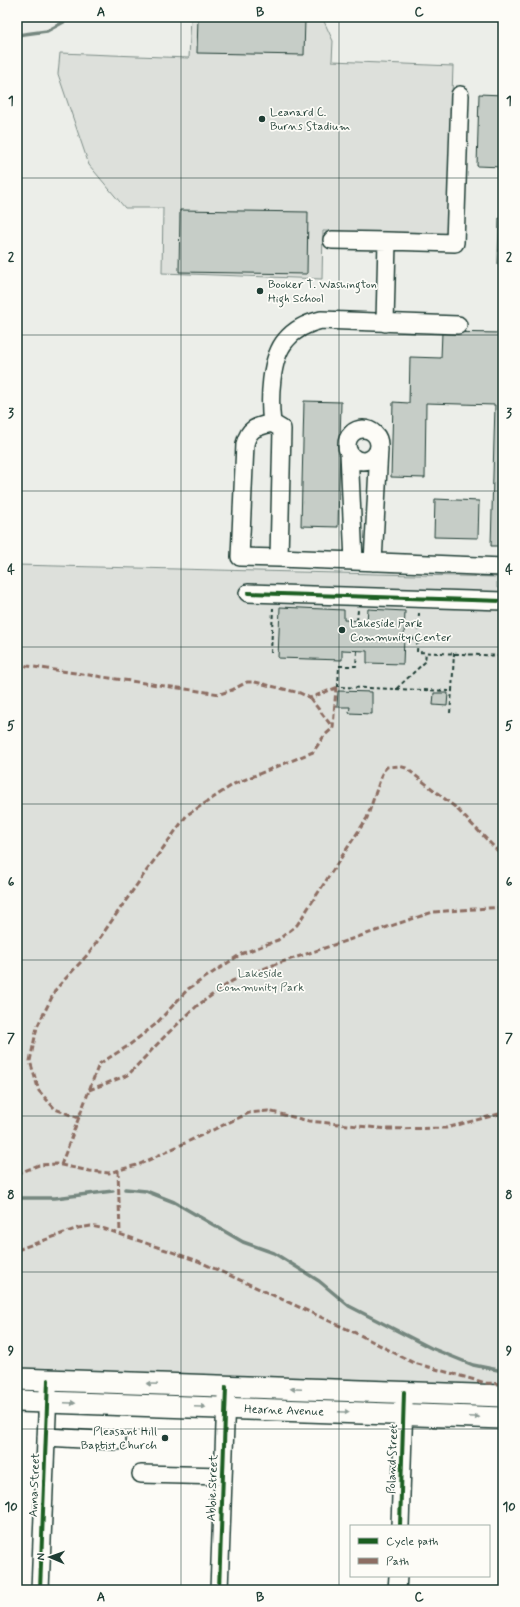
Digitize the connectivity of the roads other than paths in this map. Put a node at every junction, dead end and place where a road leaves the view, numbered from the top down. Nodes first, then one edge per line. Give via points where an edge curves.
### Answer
1 (460, 95) dead end
2 (332, 240) dead end
3 (387, 241) junction
4 (384, 323) junction
5 (458, 325) dead end
6 (272, 423) junction
7 (378, 449) junction
8 (349, 452) junction
9 (279, 558) junction
10 (354, 561) junction
11 (373, 562) junction
12 (503, 567) edge
13 (248, 593) dead end
14 (503, 601) edge
15 (17, 1379) edge
16 (48, 1380) junction
17 (226, 1386) junction
18 (404, 1392) junction
19 (503, 1396) edge
20 (17, 1401) edge
21 (47, 1402) junction
22 (225, 1408) junction
23 (403, 1414) junction
24 (503, 1418) edge
25 (46, 1437) junction
26 (117, 1441) dead end
27 (140, 1474) dead end
28 (223, 1476) junction
29 (400, 1525) edge
30 (398, 1577) edge
31 (40, 1590) edge
32 (219, 1590) edge
33 (398, 1590) edge

1 - 3 street via 455,243
2 - 3 street
3 - 4 street
4 - 5 street
4 - 6 street via 321,320 309,323 286,340 275,363 270,406
6 - 9 street via 282,429
6 - 9 street via 257,426 247,435 244,444 240,557
7 - 8 street via 368,460 357,460
7 - 8 street via 379,444 375,435 362,429 350,437
7 - 11 street
8 - 10 street
9 - 10 street
10 - 11 street
11 - 12 street
13 - 14 street
15 - 16 main road, Hearne Avenue
17 -> 16 main road, Hearne Avenue
16 - 21 street, Anna Street
18 -> 17 main road, Hearne Avenue
17 - 22 street, Abbie Street
18 - 19 main road, Hearne Avenue
18 - 23 street, Poland Street
20 - 21 main road, Hearne Avenue
21 -> 22 main road, Hearne Avenue
21 - 25 street, Anna Street
22 -> 23 main road, Hearne Avenue
22 - 28 street, Abbie Street
23 -> 24 main road, Hearne Avenue
23 - 29 street, Poland Street
25 - 26 street
25 - 31 street, Anna Street
27 - 28 street
28 - 32 street, Abbie Street
30 - 33 street

